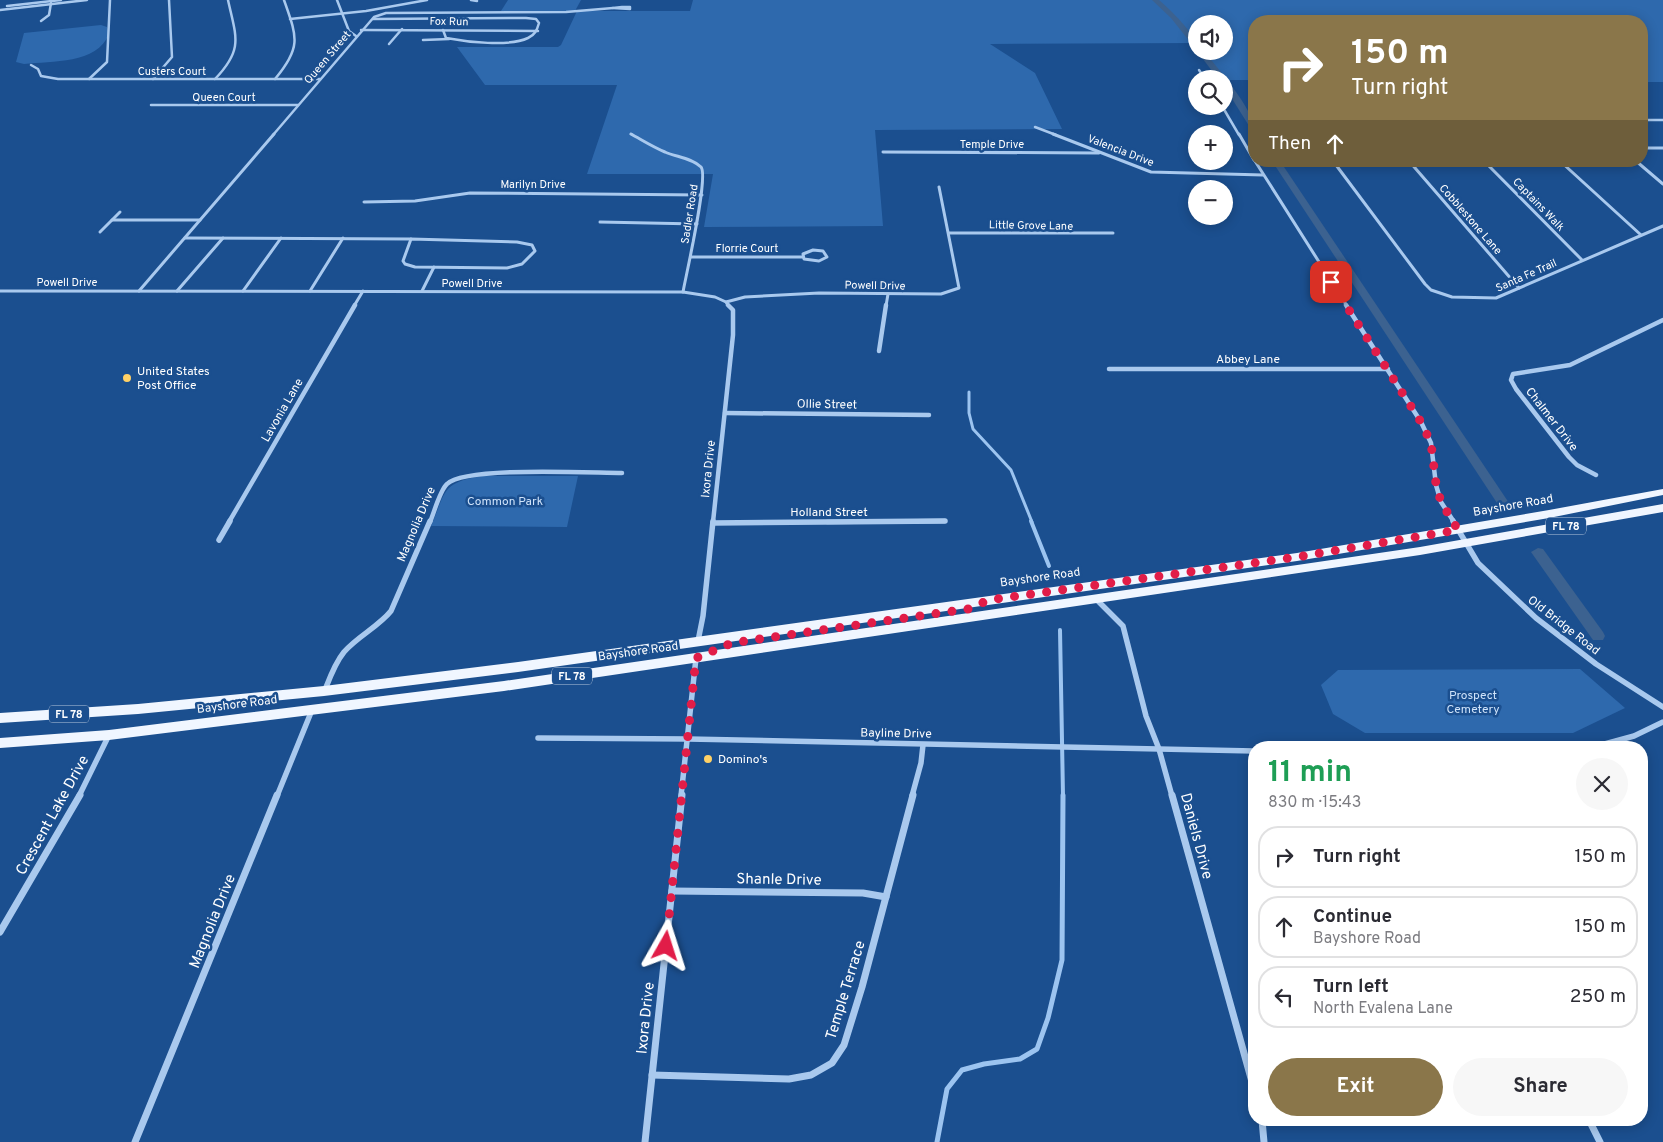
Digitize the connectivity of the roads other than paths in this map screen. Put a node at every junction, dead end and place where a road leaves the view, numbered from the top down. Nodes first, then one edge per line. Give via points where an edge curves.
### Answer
1 (64, 0) edge
2 (87, 0) edge
3 (110, 0) edge
4 (169, 0) edge
5 (228, 0) edge
6 (284, 0) edge
7 (337, 0) edge
8 (427, 0) edge
9 (472, 0) edge
10 (477, 1) edge
11 (51, 2) edge
12 (0, 8) edge
13 (613, 8) junction
14 (342, 13) junction
15 (290, 19) junction
16 (370, 20) junction
17 (41, 21) dead end
18 (402, 29) junction
19 (361, 30) junction
20 (443, 30) junction
21 (538, 31) junction
22 (356, 36) junction
23 (449, 39) junction
24 (423, 40) dead end
25 (389, 44) dead end
26 (31, 65) dead end
27 (89, 79) junction
28 (152, 79) junction
29 (214, 79) junction
30 (275, 79) junction
31 (320, 79) junction
32 (151, 105) dead end
33 (298, 105) junction
34 (1227, 115) edge
35 (1648, 120) edge
36 (1663, 120) edge
37 (1035, 127) dead end
38 (631, 134) dead end
39 (1648, 148) edge
40 (1663, 148) edge
41 (1248, 151) edge
42 (883, 152) dead end
43 (1102, 153) junction
44 (1258, 167) edge
45 (1338, 167) edge
46 (1414, 167) edge
47 (1490, 167) edge
48 (1567, 167) edge
49 (1643, 167) edge
50 (1263, 175) junction
51 (1663, 184) edge
52 (939, 187) dead end
53 (702, 195) junction
54 (364, 202) dead end
55 (120, 212) dead end
56 (112, 220) junction
57 (200, 220) junction
58 (600, 222) dead end
59 (697, 224) junction
60 (1663, 226) edge
61 (100, 232) dead end
62 (949, 233) junction
63 (1113, 233) dead end
64 (1641, 235) junction
65 (185, 238) junction
66 (223, 238) junction
67 (281, 238) junction
68 (343, 238) junction
69 (411, 239) junction
70 (691, 257) junction
71 (803, 257) junction
72 (1582, 260) junction
73 (434, 267) junction
74 (1519, 288) junction
75 (0, 291) edge
76 (138, 291) junction
77 (177, 291) junction
78 (243, 291) junction
79 (310, 291) junction
80 (363, 291) junction
81 (422, 291) junction
82 (683, 292) junction
83 (888, 294) junction
84 (726, 302) junction
85 (1663, 320) edge
86 (878, 351) dead end
87 (1109, 369) dead end
88 (1388, 369) junction
89 (725, 413) junction
90 (929, 415) dead end
91 (622, 473) dead end
92 (1596, 475) dead end
93 (1663, 492) edge
94 (1663, 508) edge
95 (945, 522) dead end
96 (713, 523) junction
97 (1458, 530) junction
98 (219, 540) dead end
99 (1468, 543) junction
100 (989, 600) junction
101 (1097, 600) junction
102 (698, 642) junction
103 (696, 658) junction
104 (466, 690) junction
105 (324, 691) junction
106 (1663, 707) edge
107 (312, 710) junction
108 (0, 718) edge
109 (1663, 722) edge
110 (109, 734) junction
111 (538, 738) dead end
112 (688, 739) junction
113 (1616, 741) edge
114 (0, 744) edge
115 (923, 745) junction
116 (1159, 749) junction
117 (1248, 751) edge
118 (672, 891) junction
119 (886, 897) junction
120 (0, 932) edge
121 (1248, 1068) edge
122 (652, 1075) junction
123 (1263, 1126) edge
124 (1592, 1126) edge
125 (135, 1142) edge
126 (645, 1142) edge
127 (1264, 1142) edge
128 (1600, 1142) edge

1 - 11 street
2 - 11 street
3 - 27 street via 107,62
4 - 28 street via 172,56
5 - 29 street via 236,52 231,63
6 - 15 street
7 - 14 street
8 - 14 street
9 - 10 street
11 - 12 street
11 - 17 street via 49,15
13 - 13 street via 622,10 630,9 630,7
13 - 16 street via 566,12 386,13
14 - 15 street
14 - 22 street via 349,30
15 - 30 street via 295,50 288,65
16 - 19 street, Queen Street
16 - 21 street via 388,17 532,18 539,23
18 - 19 street, Fox Run
18 - 20 street, Fox Run
18 - 25 street
19 - 22 street, Queen Street
20 - 21 street, Fox Run
20 - 23 street
21 - 23 street via 528,40 512,42
22 - 31 street, Queen Street
23 - 24 street
26 - 27 street, Custers Court via 41,76 48,78
27 - 28 street, Custers Court
28 - 29 street, Custers Court
29 - 30 street, Custers Court
30 - 31 street, Custers Court
31 - 33 street, Queen Street
32 - 33 street, Queen Court
33 - 57 street, Queen Street
34 - 41 street, Old Bridge Road
35 - 36 street
37 - 43 street, Valencia Drive
38 - 53 street, Sadler Road via 658,150 701,167 704,176
39 - 40 street
42 - 43 street, Temple Drive
43 - 50 street, Valencia Drive via 1151,172
44 - 50 street, Old Bridge Road
45 - 74 street, Santa Fe Trail via 1431,290 1452,297 1486,299 1505,296
46 - 74 street, Cobblestone Lane
47 - 72 street, Captains Walk
48 - 64 street
49 - 51 street
50 - 88 street, Old Bridge Road
52 - 62 street
53 - 54 street, Marilyn Drive via 470,193 420,201
53 - 59 street, Sadler Road
55 - 56 street
56 - 57 street
56 - 61 street
57 - 65 street, Queen Street
58 - 59 street
59 - 70 street, Sadler Road
60 - 64 street, Santa Fe Trail
62 - 63 street, Little Grove Lane
62 - 83 street, Powell Drive via 959,288 941,294
64 - 72 street, Santa Fe Trail
65 - 66 street
65 - 76 street, Queen Street
66 - 67 street
66 - 77 street
67 - 68 street
67 - 78 street
68 - 69 street
68 - 79 street
69 - 73 street via 405,264
69 - 73 street via 505,241 528,244 535,251 514,267
70 - 71 street, Florrie Court
70 - 82 street, Sadler Road
71 - 71 street, Florrie Court via 815,262 827,257 823,252 813,250
72 - 74 street, Santa Fe Trail
73 - 81 street
75 - 76 street, Powell Drive
76 - 77 street, Powell Drive
77 - 78 street, Powell Drive
78 - 79 street, Powell Drive
79 - 80 street, Powell Drive
80 - 81 street, Powell Drive
80 - 98 street, Lavonia Lane
81 - 82 street, Powell Drive
82 - 84 street, Powell Drive
83 - 84 street, Powell Drive via 804,294 745,297
83 - 86 street
84 - 89 street, Ixora Drive via 734,317
85 - 92 street, Chalmer Drive via 1570,365 1513,374 1511,380 1516,389 1569,457
87 - 88 street, Abbey Lane
88 - 97 street, Old Bridge Road via 1431,443 1441,502
89 - 90 street, Ollie Street
89 - 96 street, Ixora Drive
91 - 105 street, Magnolia Drive via 487,473 458,477 446,484 391,611 384,621 345,651
93 - 97 main road, Bayshore Road / FL 78
94 - 99 main road, Bayshore Road / FL 78
95 - 96 street, Holland Street
96 - 102 street, Ixora Drive
97 - 99 street, Old Bridge Road
97 - 100 main road, Bayshore Road / FL 78 via 1297,557
99 - 101 main road, Bayshore Road / FL 78
99 - 106 street, Old Bridge Road via 1478,563 1536,618 1583,655
100 - 102 main road, Bayshore Road / FL 78
100 - 103 main road via 968,609 732,643
101 - 103 main road, Bayshore Road / FL 78
101 - 116 street, Daniels Drive via 1123,626 1146,716
102 - 104 main road via 665,655 481,683
102 - 105 main road, Bayshore Road / FL 78
103 - 104 main road, Bayshore Road / FL 78
103 - 112 street, Ixora Drive
104 - 107 main road, Bayshore Road / FL 78
105 - 108 main road, Bayshore Road / FL 78
107 - 110 main road, Bayshore Road / FL 78
107 - 125 street, Magnolia Drive
109 - 113 street
110 - 114 main road, Bayshore Road / FL 78
110 - 120 street, Crescent Lake Drive via 80,794
111 - 112 street, Bayline Drive
112 - 115 street, Bayline Drive
112 - 118 street, Ixora Drive
115 - 116 street, Bayline Drive
115 - 119 street, Temple Terrace
116 - 117 street, Bayline Drive
116 - 121 street, Daniels Drive
118 - 119 street, Shanle Drive via 863,893
118 - 122 street, Ixora Drive
119 - 122 street, Temple Terrace via 844,1045 832,1063 811,1075 789,1079
122 - 126 street, Ixora Drive
123 - 127 street
124 - 128 street

